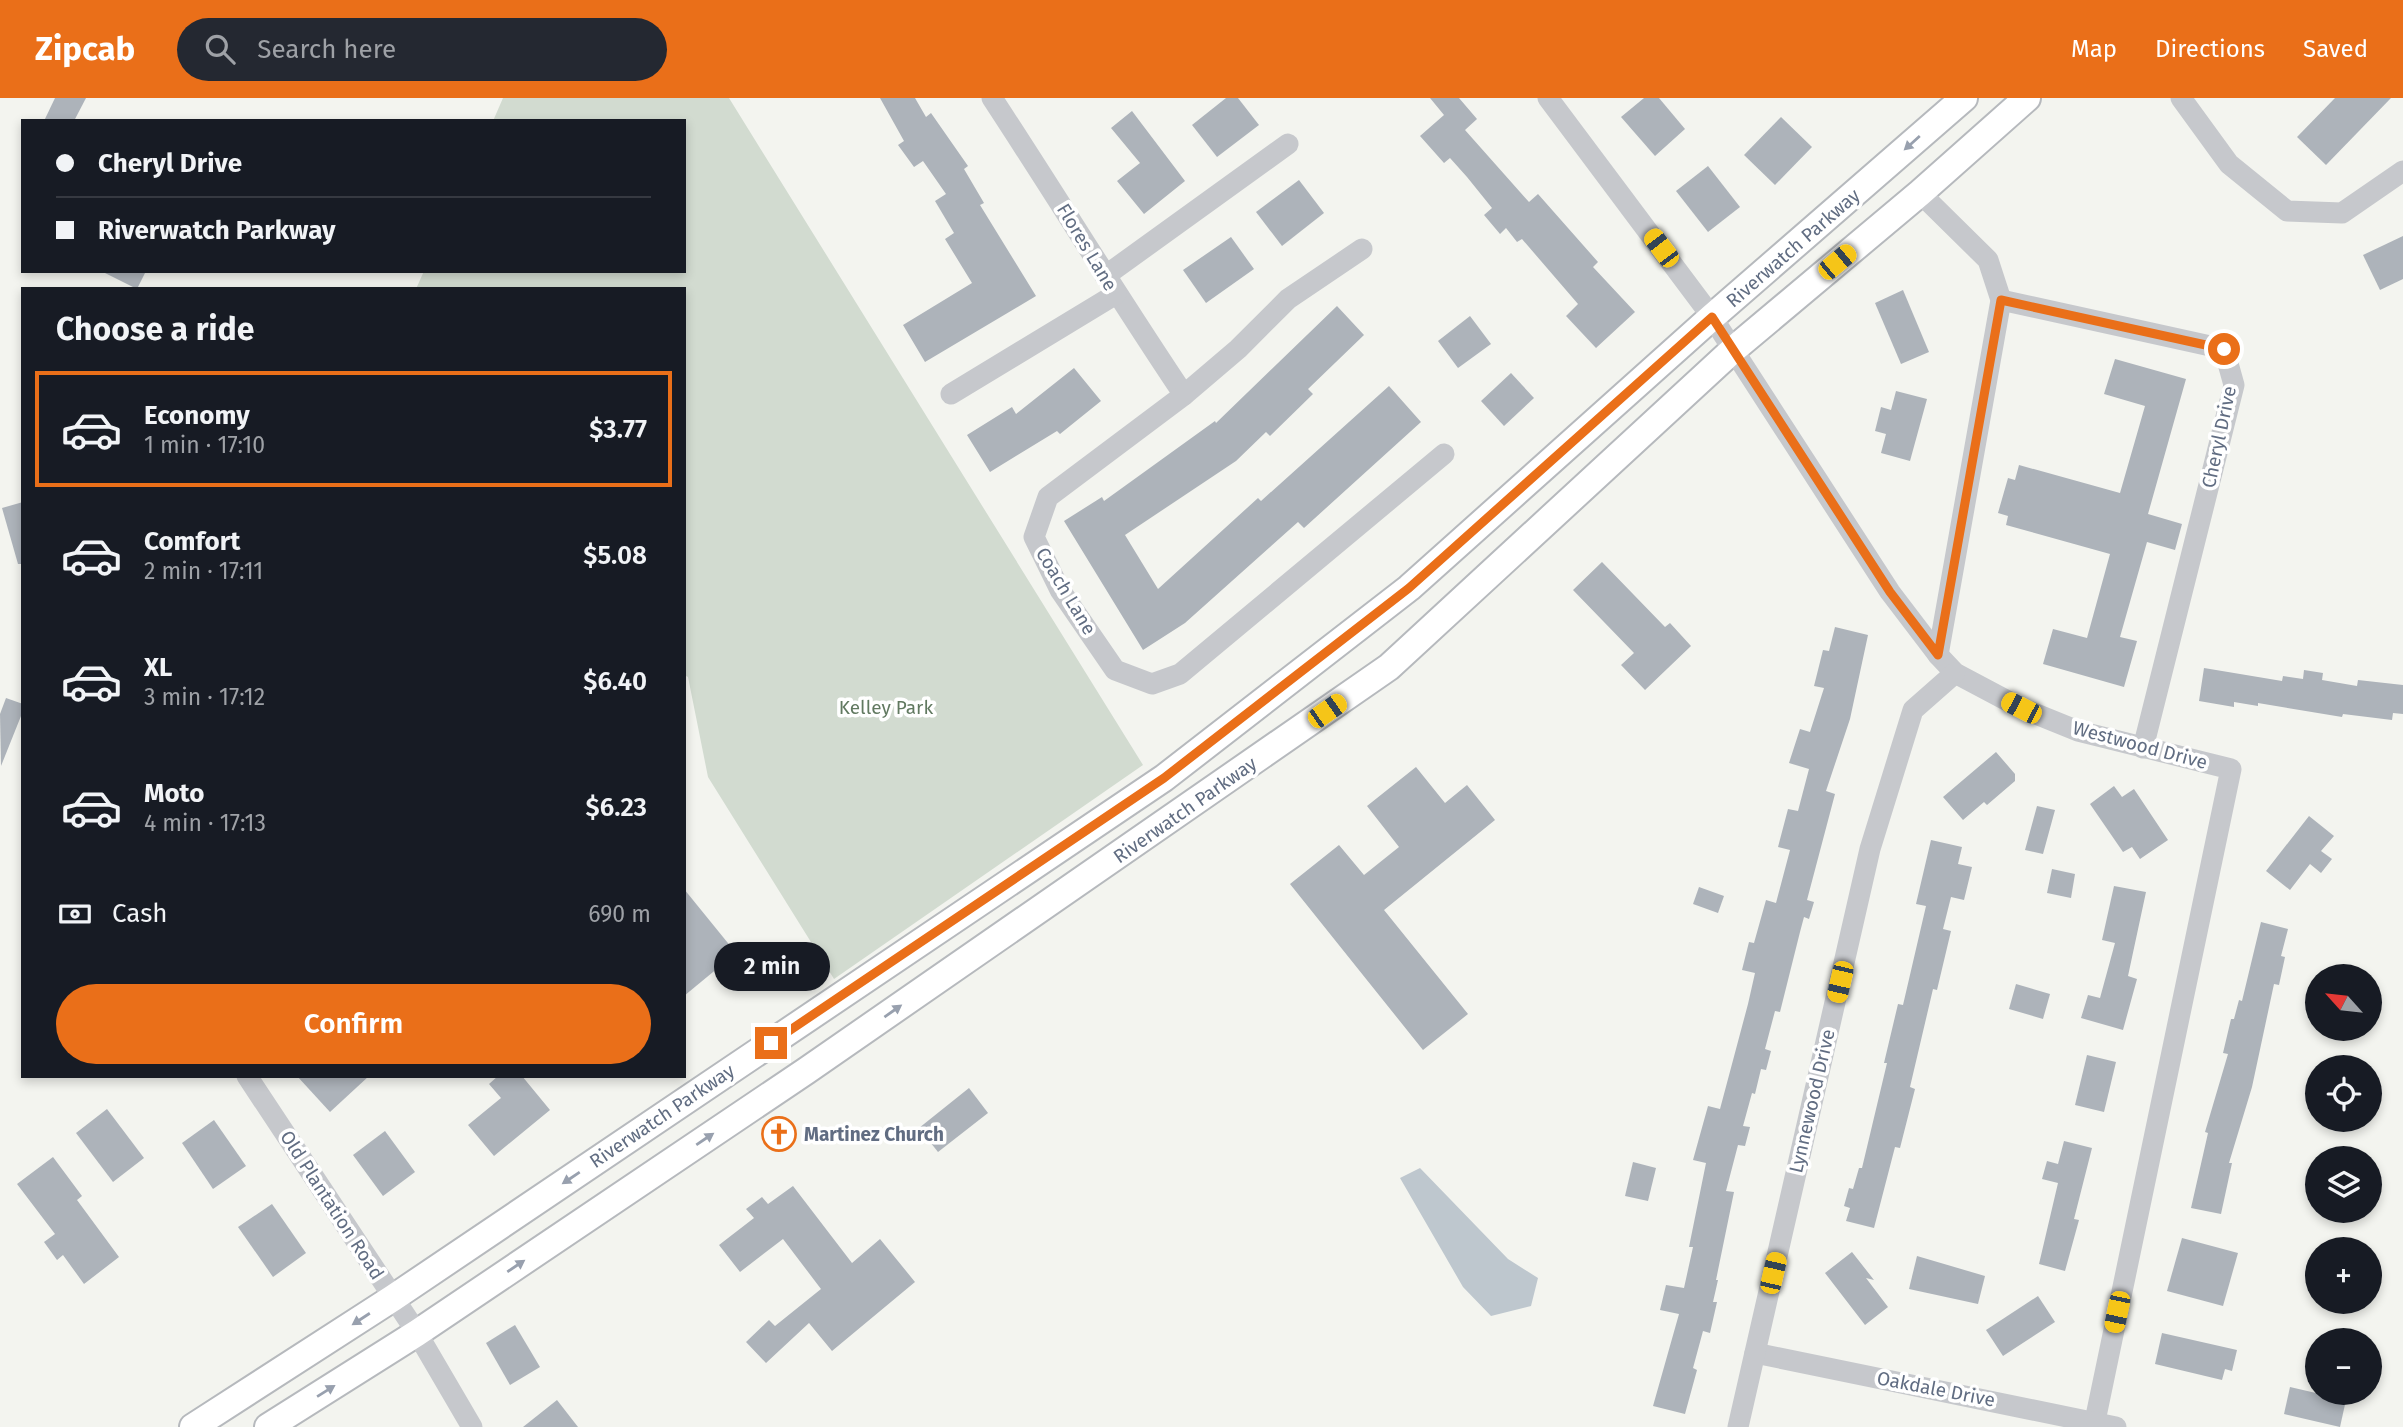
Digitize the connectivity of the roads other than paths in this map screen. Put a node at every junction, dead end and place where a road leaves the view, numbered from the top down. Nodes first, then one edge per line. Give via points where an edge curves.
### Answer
1 (992, 98) edge
2 (1548, 98) edge
3 (1964, 98) edge
4 (2027, 98) edge
5 (2181, 98) edge
6 (1288, 144) dead end
7 (2403, 171) edge
8 (1920, 193) junction
9 (1362, 249) dead end
10 (1105, 276) junction
11 (1116, 294) junction
12 (2001, 300) junction
13 (1712, 317) junction
14 (1734, 349) junction
15 (951, 394) dead end
16 (1184, 395) junction
17 (1444, 454) dead end
18 (1938, 655) junction
19 (1955, 673) junction
20 (2143, 748) junction
21 (248, 1078) edge
22 (393, 1298) junction
23 (417, 1333) junction
24 (1755, 1353) junction
25 (2095, 1421) junction
26 (193, 1427) edge
27 (268, 1427) edge
28 (472, 1427) edge
29 (1738, 1427) edge
30 (2116, 1427) edge

1 - 10 street, Flores Lane
2 - 13 street, Westwood Drive
3 -> 13 main road, Riverwatch Parkway
4 - 8 main road, Riverwatch Parkway
5 - 7 street via 2229,164 2287,211 2342,213
6 - 10 street
8 - 12 street via 1988,260
8 - 14 main road, Riverwatch Parkway
9 - 16 street, Coach Lane via 1288,299
10 - 11 street, Flores Lane
11 - 15 street
11 - 16 street, Flores Lane
12 - 18 street
12 - 20 street, Cheryl Drive via 2224,349 2234,385
13 - 14 street, Westwood Drive
13 -> 22 main road, Riverwatch Parkway via 1409,588 1164,778
14 - 18 street, Westwood Drive via 1890,592
23 -> 14 main road, Riverwatch Parkway via 806,1071 1389,667
16 - 17 street, Coach Lane via 1048,497 1034,537 1060,590 1115,670 1152,684 1180,674
18 - 19 street, Westwood Drive
19 - 20 street, Westwood Drive via 2031,713
19 - 24 street, Lynnewood Drive via 1913,710 1870,849
20 - 25 street, Westwood Drive via 2231,769
21 - 22 street, Old Plantation Road
22 - 23 street, Old Plantation Road
22 -> 26 main road, Riverwatch Parkway
27 -> 23 main road, Riverwatch Parkway
23 - 28 street, Old Plantation Road
24 - 25 street, Oakdale Drive
24 - 29 street, Lynnewood Drive
25 - 30 street, Oakdale Drive

